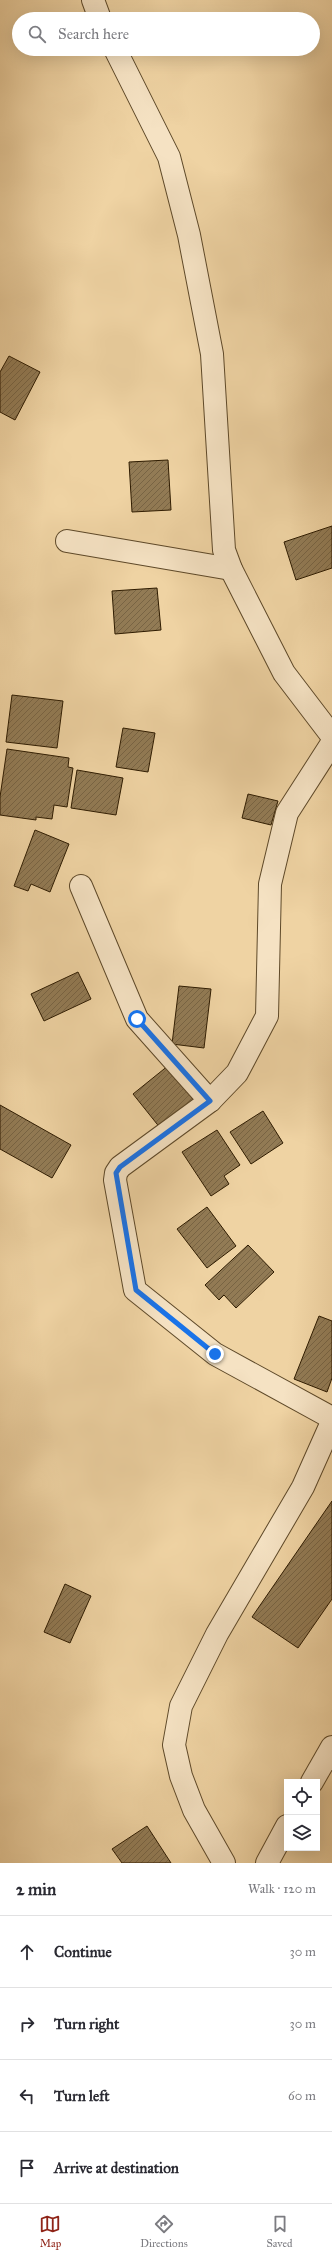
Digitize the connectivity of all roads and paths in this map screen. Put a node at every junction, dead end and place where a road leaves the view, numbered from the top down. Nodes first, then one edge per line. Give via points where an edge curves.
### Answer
1 (93, 0) edge
2 (97, 12) edge
3 (118, 56) edge
4 (67, 541) dead end
5 (231, 569) junction
6 (332, 736) edge
7 (332, 743) edge
8 (81, 886) dead end
9 (210, 1101) junction
10 (332, 1418) edge
11 (332, 1422) edge
12 (332, 1747) edge
13 (314, 1779) edge
14 (284, 1832) edge
15 (224, 1863) edge
16 (267, 1863) edge

1 - 2 street
3 - 5 street via 169,157 189,235 212,354 224,550
4 - 5 street
5 - 6 street via 284,674
7 - 9 street via 285,820 270,884 267,1016 237,1073
8 - 9 street via 137,1019
9 - 10 street via 120,1167 116,1173 136,1290 215,1354
11 - 15 street via 303,1487 217,1634 181,1706 174,1745 181,1776 194,1810
12 - 13 street
14 - 16 street

